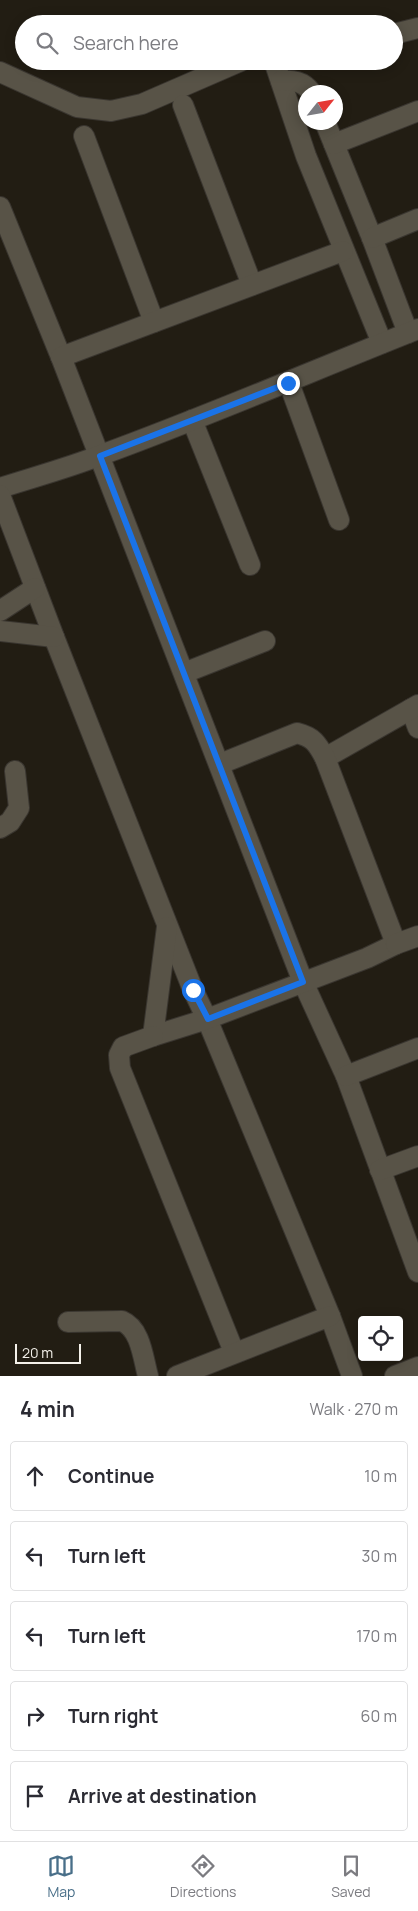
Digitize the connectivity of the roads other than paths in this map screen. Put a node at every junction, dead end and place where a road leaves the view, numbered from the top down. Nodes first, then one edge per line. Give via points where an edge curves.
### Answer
1 (418, 28) edge
2 (403, 32) edge
3 (220, 70) edge
4 (277, 70) edge
5 (0, 72) edge
6 (281, 81) junction
7 (303, 85) edge
8 (183, 105) dead end
9 (418, 111) edge
10 (328, 130) edge
11 (84, 136) dead end
12 (334, 144) junction
13 (0, 207) edge
14 (418, 219) edge
15 (372, 238) junction
16 (343, 251) junction
17 (252, 285) junction
18 (154, 322) junction
19 (413, 331) edge
20 (382, 343) junction
21 (62, 357) junction
22 (288, 383) junction
23 (192, 420) junction
24 (100, 456) junction
25 (0, 488) edge
26 (0, 495) edge
27 (339, 520) dead end
28 (250, 565) dead end
29 (35, 588) junction
30 (0, 611) edge
31 (0, 631) edge
32 (54, 637) junction
33 (265, 642) dead end
34 (184, 673) junction
35 (414, 707) edge
36 (418, 728) edge
37 (325, 758) junction
38 (220, 764) junction
39 (15, 771) dead end
40 (0, 828) edge
41 (168, 924) junction
42 (418, 936) edge
43 (396, 944) junction
44 (303, 982) junction
45 (208, 1019) junction
46 (153, 1036) junction
47 (418, 1048) edge
48 (346, 1076) junction
49 (418, 1156) edge
50 (380, 1170) junction
51 (417, 1265) edge
52 (330, 1316) junction
53 (68, 1322) dead end
54 (234, 1352) junction
55 (418, 1367) edge
56 (148, 1376) edge
57 (177, 1376) edge
58 (352, 1376) edge
59 (395, 1376) edge

1 - 2 street
3 - 5 street via 142,104 111,110 77,108
4 - 6 street
6 - 7 street via 296,80
6 - 16 street
8 - 17 street
9 - 12 street
10 - 12 street
11 - 18 street
12 - 15 street
13 - 21 street
14 - 15 street
15 - 19 street
16 - 17 street
16 - 20 street
17 - 18 street
18 - 21 street
19 - 20 street
20 - 22 street
21 - 24 street
22 - 23 street
22 - 27 street
23 - 24 street
23 - 28 street
24 - 25 street
24 - 34 street
26 - 29 street
29 - 30 street
29 - 32 street
31 - 32 street
32 - 41 street
33 - 34 street
34 - 38 street
35 - 36 street
35 - 37 street
37 - 38 street via 308,736 296,733
37 - 43 street
38 - 44 street
39 - 40 street via 19,808 10,822
41 - 45 street via 193,990
41 - 46 street
42 - 43 street
43 - 44 street
44 - 45 street
44 - 48 street
45 - 46 street
45 - 52 street
46 - 54 street via 123,1047 119,1055 120,1068
47 - 48 street
48 - 50 street
49 - 50 street
50 - 51 street
52 - 54 street
52 - 58 street
53 - 56 street via 122,1321 129,1324 135,1332
54 - 57 street
55 - 59 street

